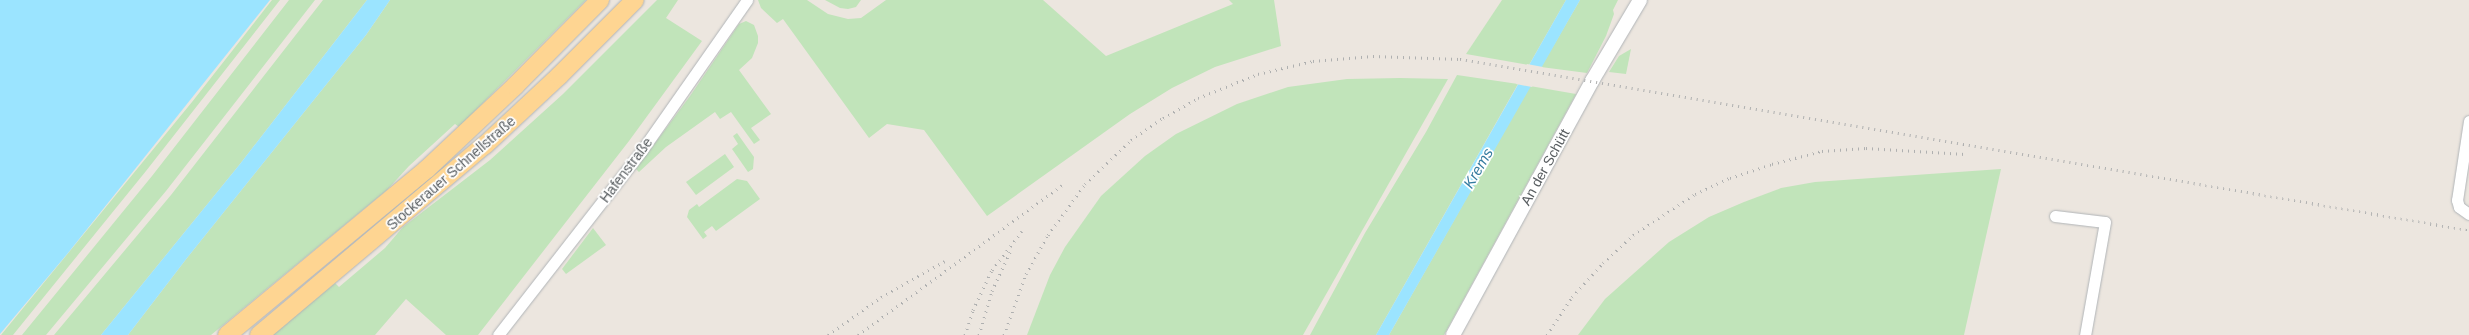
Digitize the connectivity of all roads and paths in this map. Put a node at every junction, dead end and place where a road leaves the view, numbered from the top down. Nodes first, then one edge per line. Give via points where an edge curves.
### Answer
1 (600, 0) edge
2 (635, 0) edge
3 (747, 0) edge
4 (1640, 0) edge
5 (2469, 121) edge
6 (2469, 214) edge
7 (2055, 216) dead end
8 (227, 335) edge
9 (259, 335) edge
10 (498, 335) edge
11 (1453, 335) edge
12 (2085, 335) edge

1 - 8 highway, Stockerauer Schnellstraße via 509,92 427,169
2 - 9 highway, Stockerauer Schnellstraße via 485,145
3 - 10 street, Hafenstraße via 642,150
4 - 11 street, An der Schütt via 1592,81
5 - 6 street via 2457,200 2458,207
7 - 12 street via 2105,222

